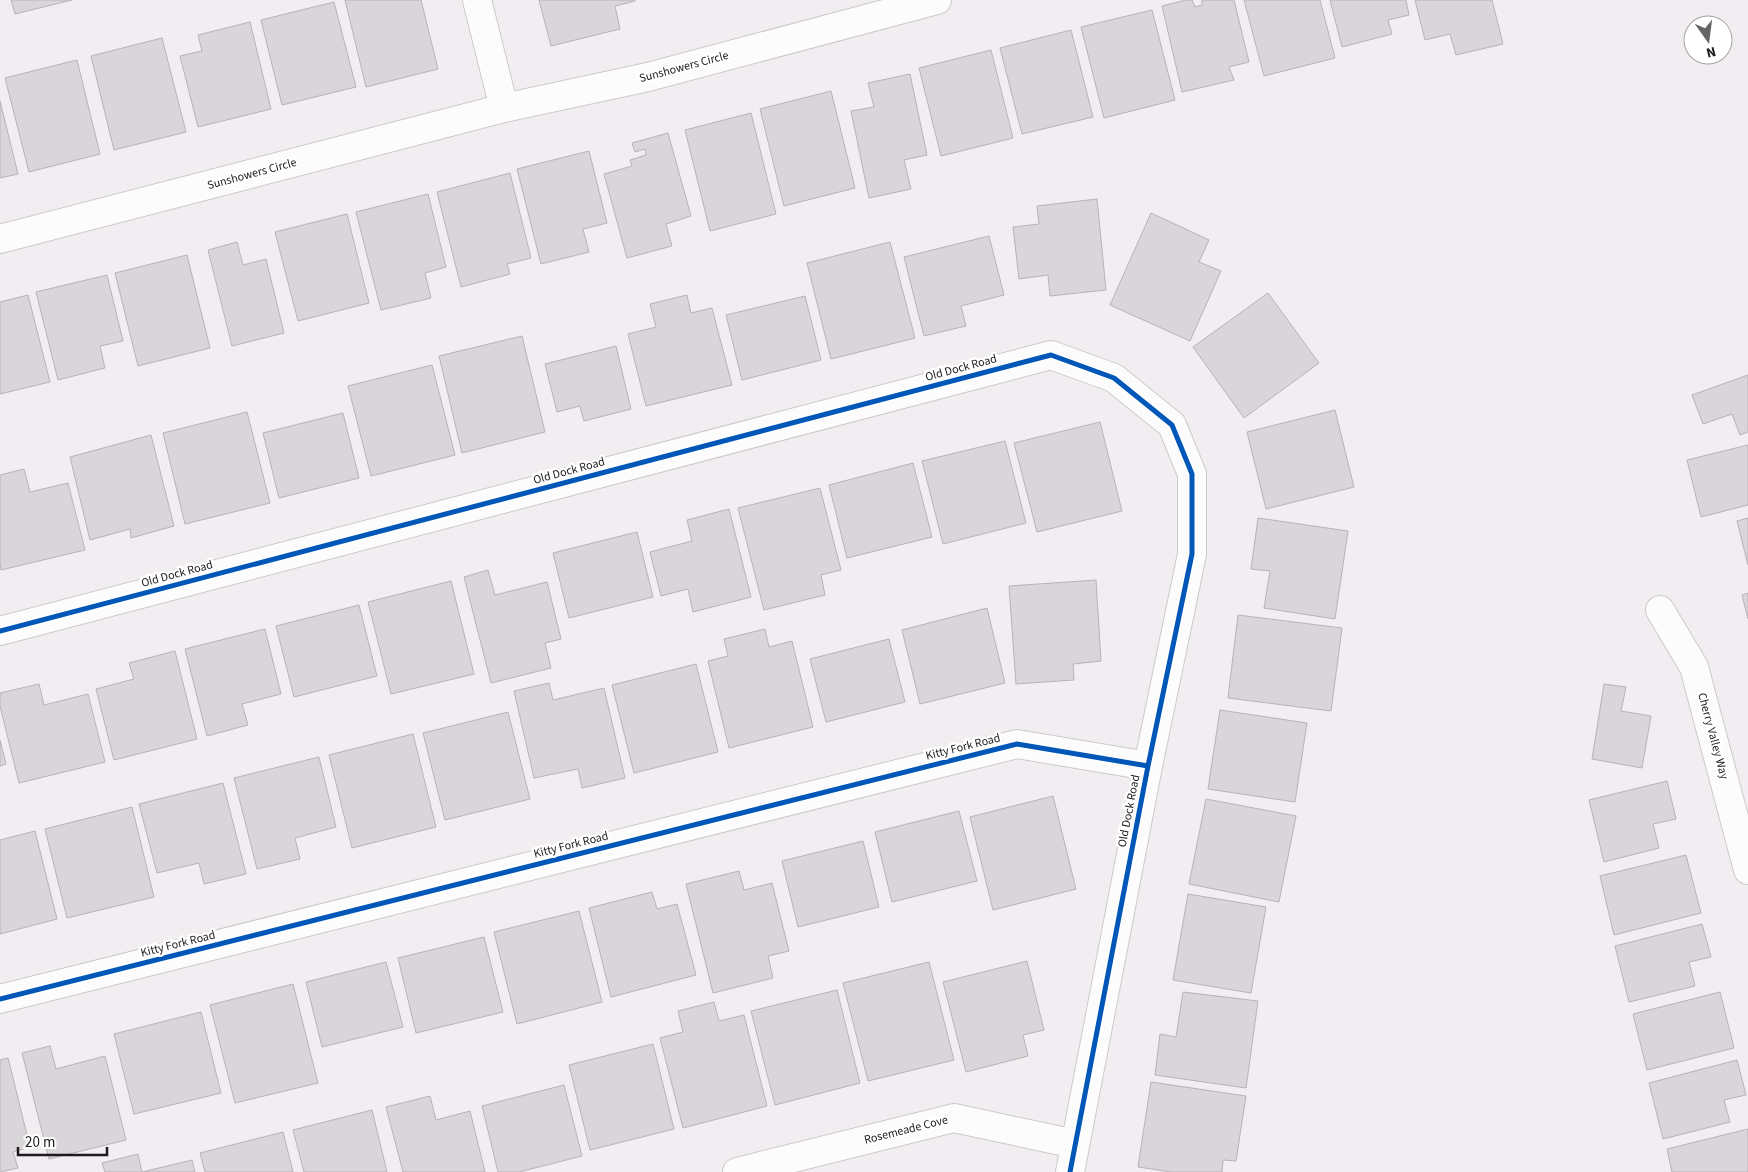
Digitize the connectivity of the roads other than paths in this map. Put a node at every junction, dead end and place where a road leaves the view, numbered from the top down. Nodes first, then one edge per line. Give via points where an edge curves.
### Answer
1 (477, 0) edge
2 (937, 0) edge
3 (860, 9) edge
4 (504, 108) junction
5 (0, 239) edge
6 (1660, 610) dead end
7 (0, 631) edge
8 (1148, 766) junction
9 (1748, 870) edge
10 (0, 999) edge
11 (1075, 1144) junction
12 (737, 1172) edge
13 (1070, 1172) edge

1 - 4 street
2 - 3 street, Sunshowers Circle
3 - 4 street, Sunshowers Circle via 648,77
4 - 5 street, Sunshowers Circle
6 - 9 street, Cherry Valley Way via 1694,667
7 - 8 street, Old Dock Road via 1051,355 1114,378 1172,424 1192,474 1192,554
8 - 10 street, Kitty Fork Road via 1017,744
8 - 11 street, Old Dock Road
11 - 12 street, Rosemeade Cove via 954,1118
11 - 13 street, Old Dock Road

